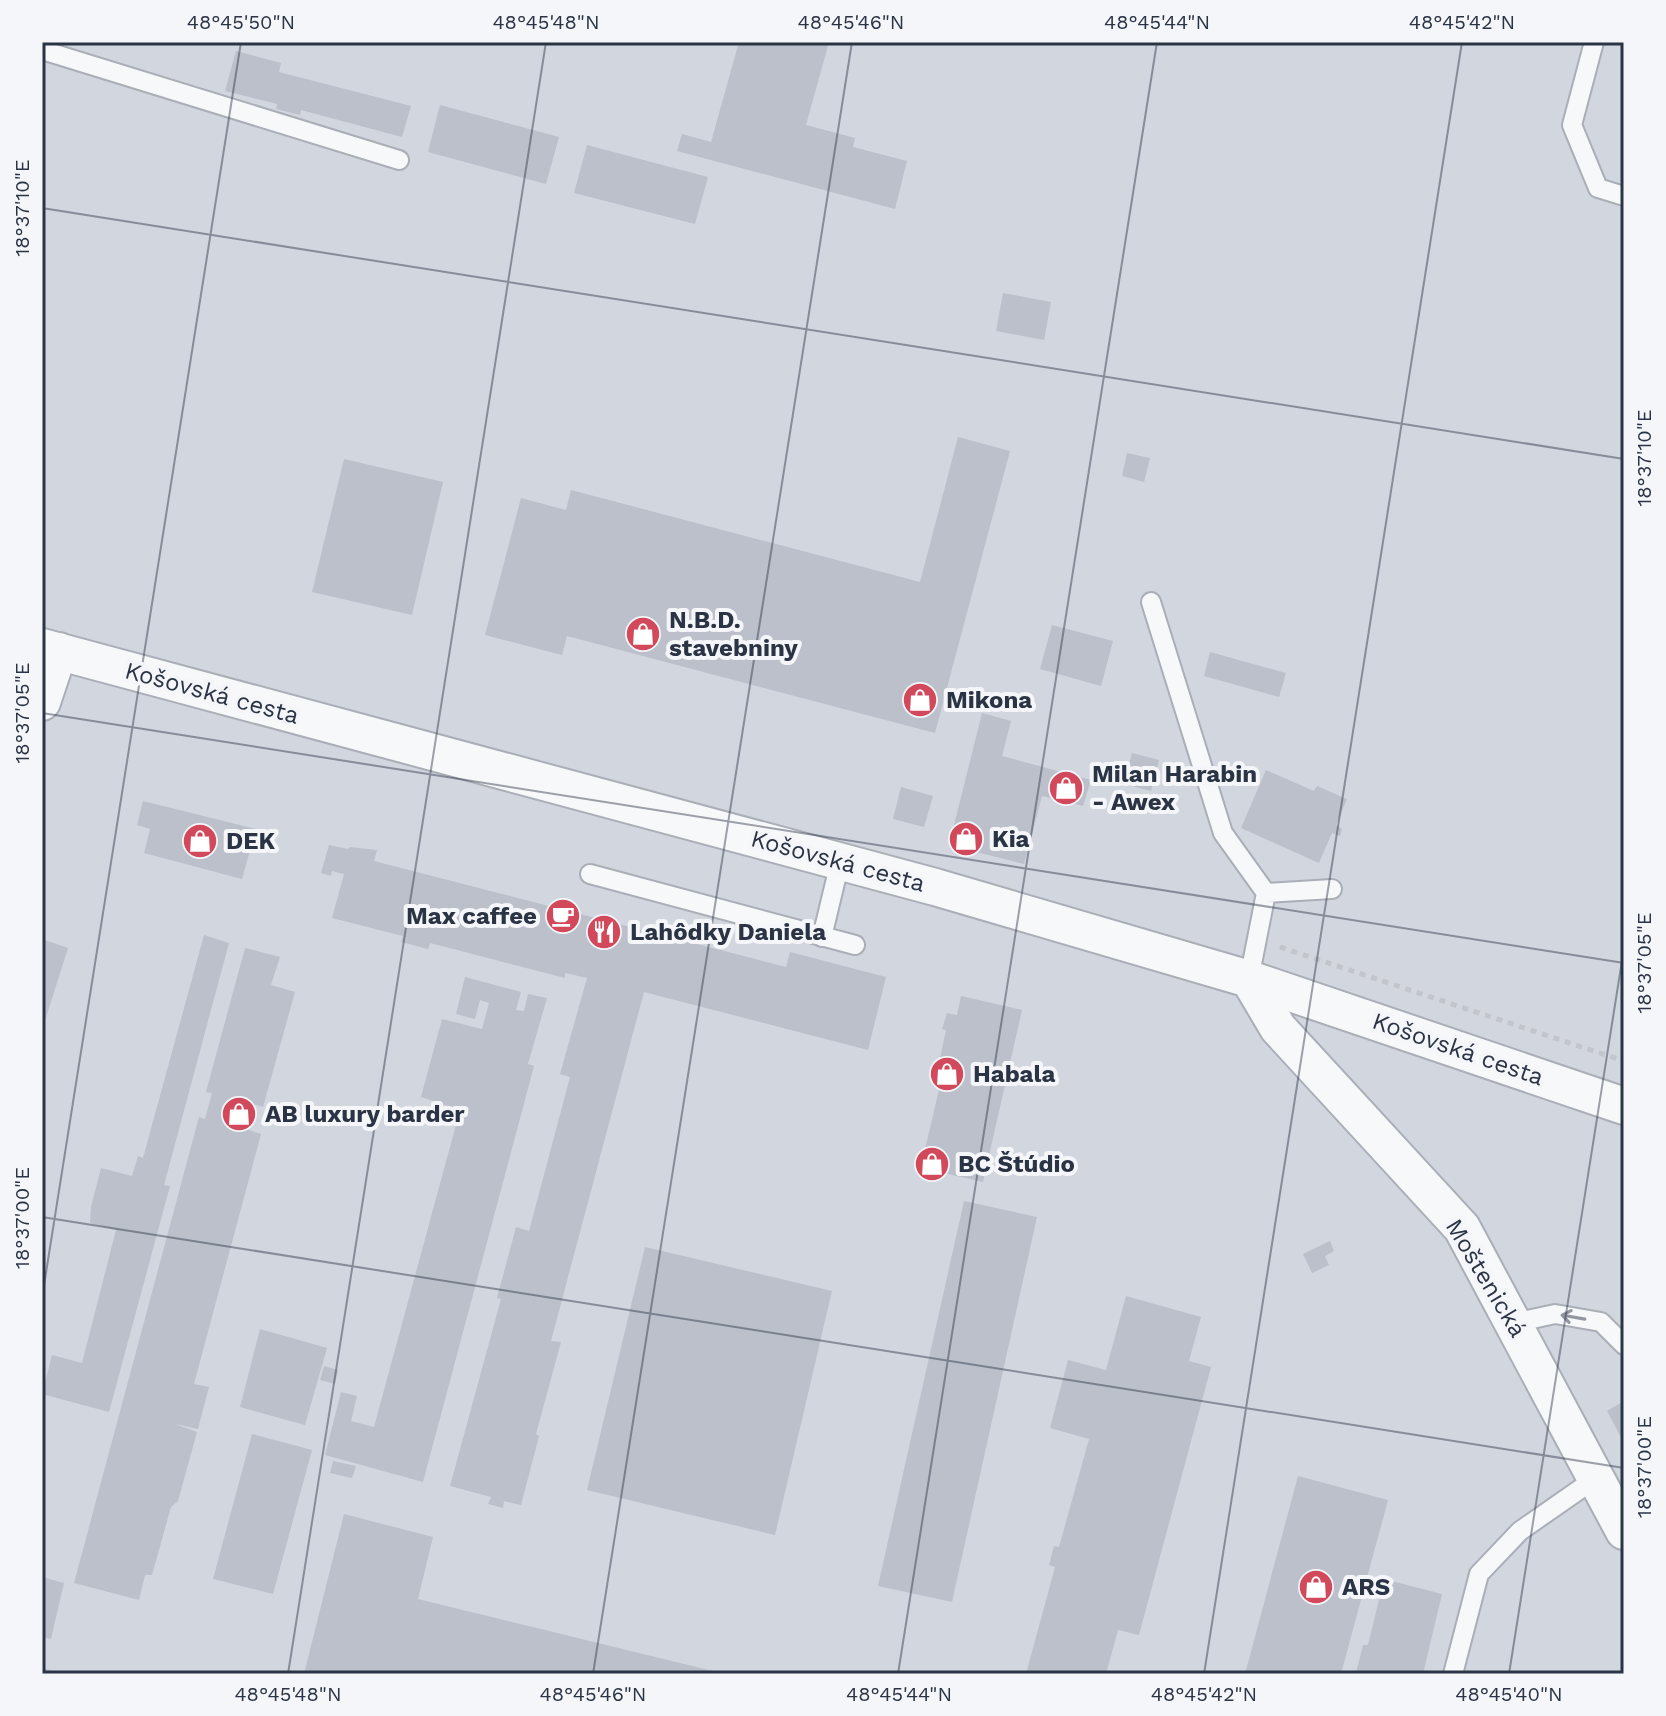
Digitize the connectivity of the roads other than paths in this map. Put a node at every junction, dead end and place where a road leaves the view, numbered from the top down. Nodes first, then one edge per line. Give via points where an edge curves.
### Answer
1 (1594, 42) edge
2 (42, 50) edge
3 (399, 160) dead end
4 (1624, 196) edge
5 (1151, 602) dead end
6 (50, 649) edge
7 (42, 702) edge
8 (840, 862) junction
9 (590, 874) dead end
10 (1332, 889) dead end
11 (1266, 893) junction
12 (822, 937) junction
13 (855, 945) dead end
14 (1249, 979) junction
15 (1624, 1106) edge
16 (1514, 1323) junction
17 (1624, 1345) edge
18 (1596, 1478) junction
19 (1624, 1531) edge
20 (1453, 1674) edge

1 - 4 lane via 1572,125 1598,188
2 - 3 lane
5 - 11 lane via 1223,833
6 - 7 street
6 - 8 street, Košovská cesta
8 - 12 lane
8 - 14 street, Košovská cesta
9 - 12 lane
10 - 11 lane
11 - 14 lane
12 - 13 lane
14 - 15 street, Košovská cesta
14 - 16 street, Moštenická via 1278,1028 1462,1228
17 -> 16 lane via 1601,1322 1555,1314
16 - 18 street, Moštenická
18 - 19 street, Moštenická
18 - 20 lane via 1520,1531 1479,1574

